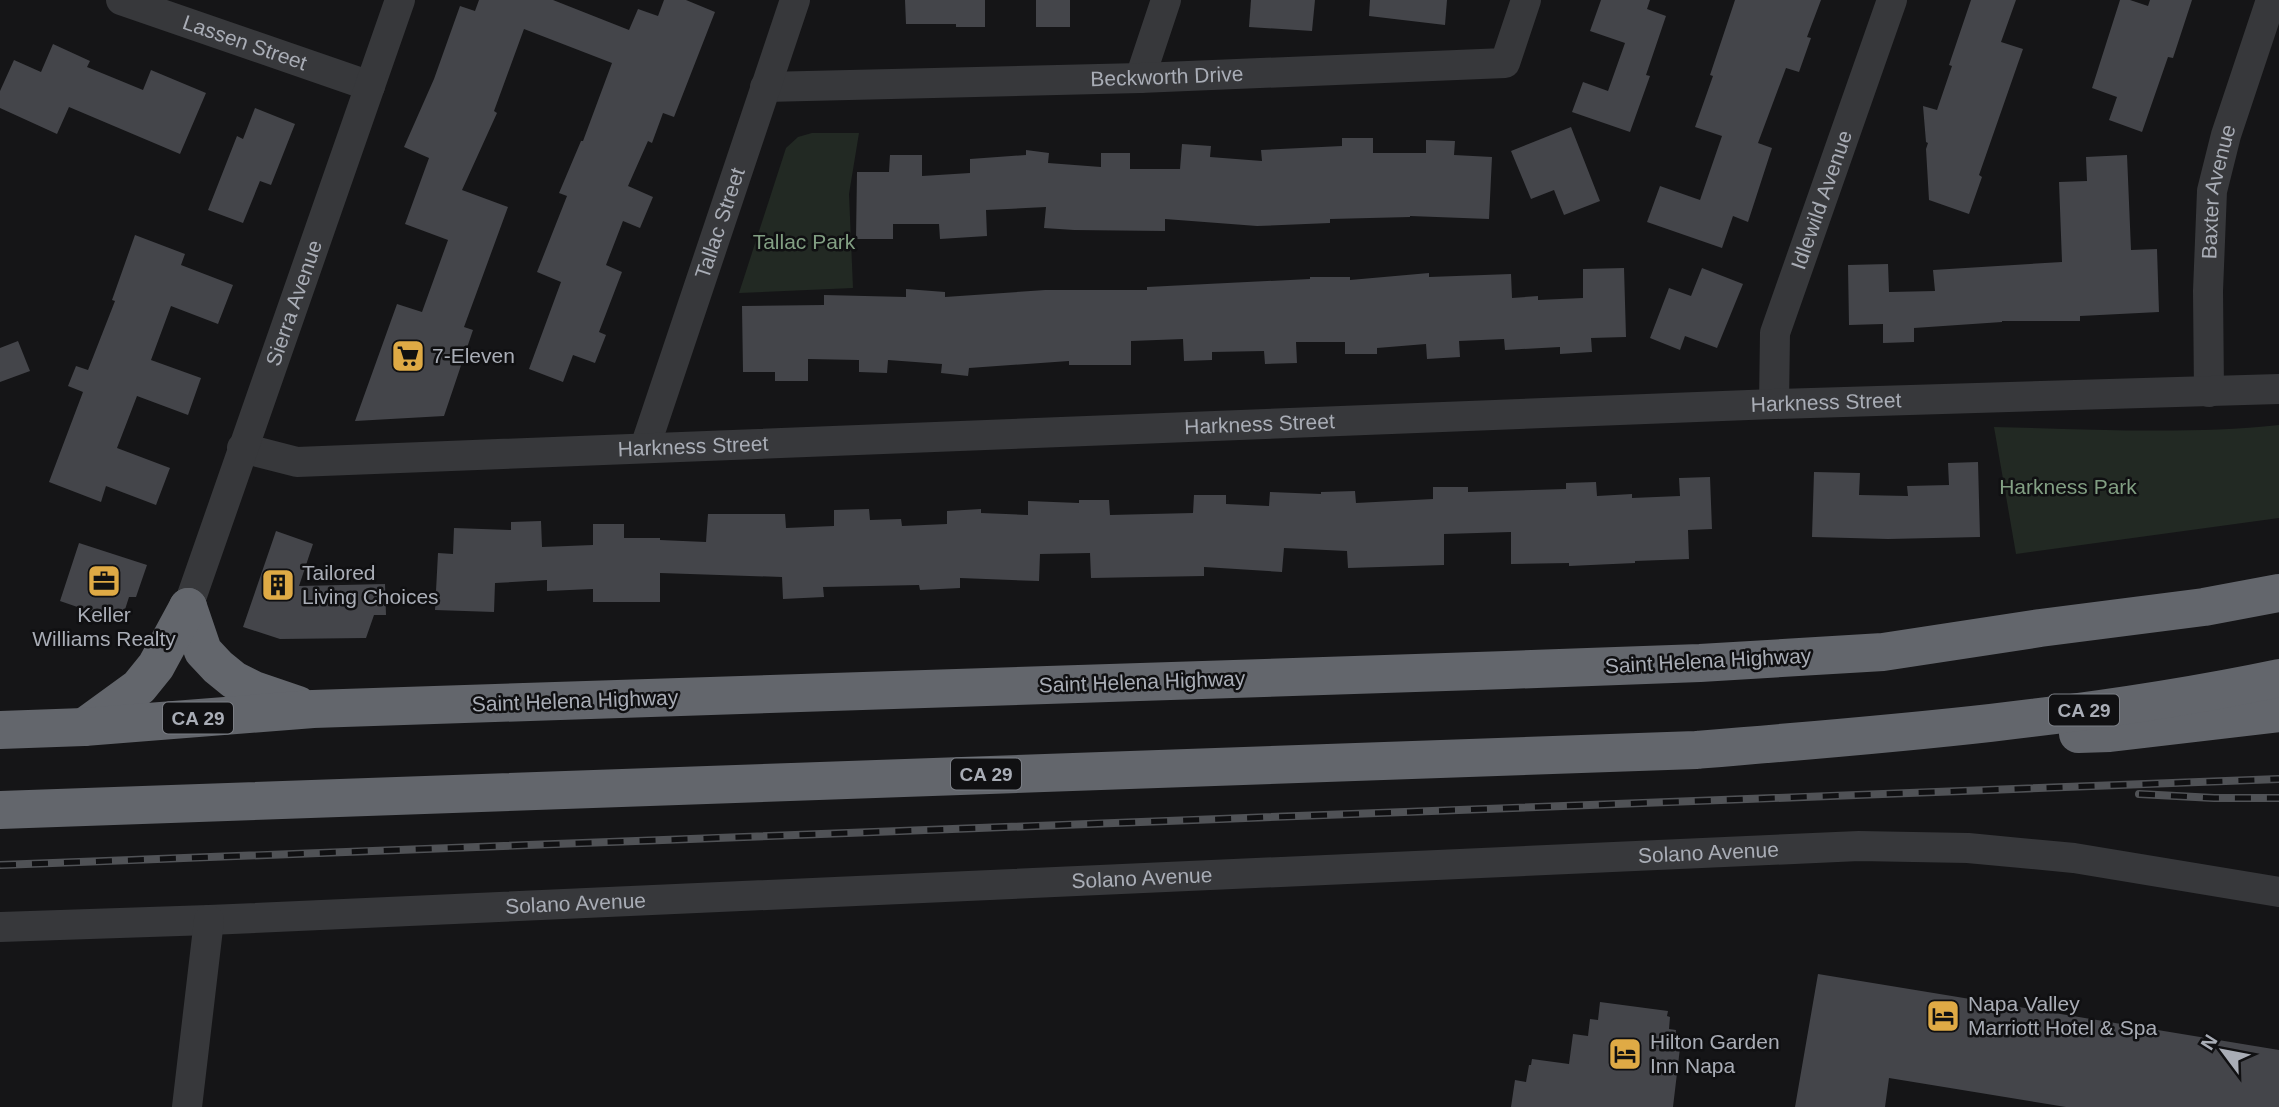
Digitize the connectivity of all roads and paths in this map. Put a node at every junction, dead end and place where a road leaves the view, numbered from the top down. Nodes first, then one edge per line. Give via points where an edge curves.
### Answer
1 (121, 0) edge
2 (400, 0) edge
3 (795, 0) edge
4 (1166, 0) edge
5 (1527, 0) edge
6 (1892, 0) edge
7 (2271, 0) edge
8 (1140, 78) junction
9 (370, 86) junction
10 (765, 87) junction
11 (2279, 389) edge
12 (2209, 392) junction
13 (1774, 404) junction
14 (645, 447) junction
15 (242, 448) junction
16 (2279, 565) edge
17 (2279, 593) edge
18 (188, 607) junction
19 (2040, 628) junction
20 (2279, 678) edge
21 (313, 709) junction
22 (2279, 713) edge
23 (84, 727) junction
24 (0, 730) edge
25 (1887, 735) junction
26 (0, 810) edge
27 (2279, 892) edge
28 (209, 920) junction
29 (0, 927) edge
30 (187, 1107) edge

1 - 9 street, Lassen Street
2 - 9 street, Sierra Avenue
3 - 10 street, Tallac Street
4 - 8 street
5 - 8 street, Beckworth Drive via 1505,63
6 - 13 street, Idlewild Avenue via 1775,333
7 - 12 street, Baxter Avenue via 2212,191
8 - 10 street, Beckworth Drive
9 - 15 street, Sierra Avenue
10 - 14 street, Tallac Street
11 - 12 street, Harkness Street
12 - 13 street, Harkness Street
13 - 14 street, Harkness Street
14 - 15 street, Harkness Street via 297,461
15 - 18 street, Sierra Avenue
16 - 19 highway
17 - 19 highway, Saint Helena Highway / CA 29
18 - 21 highway via 203,651 234,680
18 - 23 highway via 156,666 139,687
19 - 21 highway, Saint Helena Highway / CA 29 via 1883,652 1700,663
20 - 25 highway, CA 29 via 2186,696
21 - 23 highway, Saint Helena Highway / CA 29
22 - 25 highway via 2110,733
23 - 24 highway, Saint Helena Highway / CA 29
25 - 26 highway, CA 29 via 1696,750
27 - 28 street, Solano Avenue via 2074,858 1968,848 1859,846
28 - 29 street, Solano Avenue
28 - 30 street

